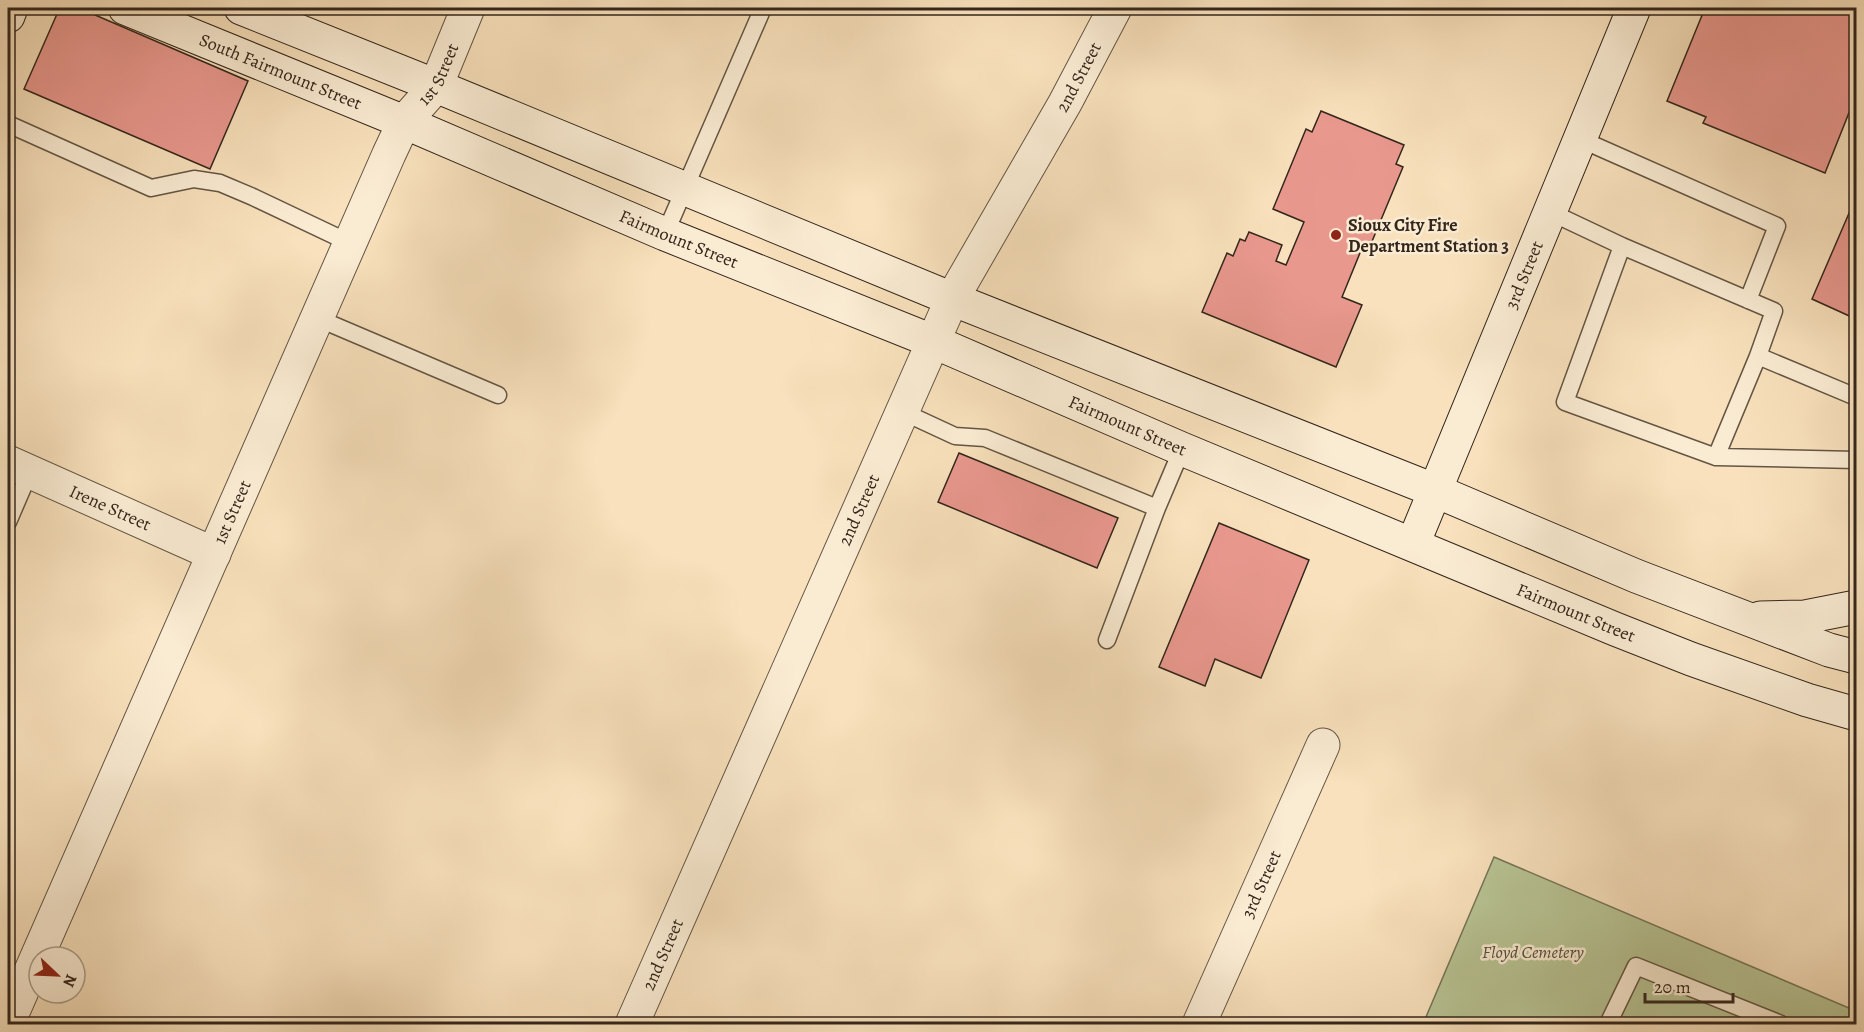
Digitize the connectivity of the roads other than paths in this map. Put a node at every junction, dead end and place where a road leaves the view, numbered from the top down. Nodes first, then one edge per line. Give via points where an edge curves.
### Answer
1 (11, 8) edge
2 (125, 8) edge
3 (240, 8) edge
4 (763, 8) edge
5 (1115, 8) edge
6 (1634, 8) edge
7 (460, 10) edge
8 (8, 16) edge
9 (436, 86) junction
10 (404, 122) junction
11 (8, 124) edge
12 (1580, 139) junction
13 (686, 190) junction
14 (1550, 212) junction
15 (665, 234) junction
16 (350, 243) junction
17 (1622, 246) junction
18 (952, 299) junction
19 (1748, 300) junction
20 (317, 318) junction
21 (932, 341) junction
22 (1758, 356) junction
23 (498, 395) dead end
24 (1857, 397) edge
25 (901, 411) junction
26 (1182, 449) junction
27 (1716, 457) junction
28 (1857, 460) edge
29 (19, 467) edge
30 (1436, 491) junction
31 (1157, 508) junction
32 (8, 522) edge
33 (1413, 544) junction
34 (214, 554) junction
35 (1857, 607) edge
36 (1742, 618) junction
37 (1107, 640) dead end
38 (1857, 657) edge
39 (1857, 714) edge
40 (1323, 745) dead end
41 (8, 1023) edge
42 (632, 1024) edge
43 (1199, 1024) edge
44 (1608, 1024) edge
45 (1781, 1024) edge

1 - 8 main road
2 - 10 main road, South Fairmount Street
3 - 9 main road
4 - 13 lane
5 - 18 main road, 2nd Street
6 - 12 main road, 3rd Street
7 - 9 main road, 1st Street
9 - 10 main road, 1st Street
9 - 13 main road
10 - 15 main road, Fairmount Street
10 - 16 main road, 1st Street
11 - 16 lane via 151,188 194,179 220,183
12 - 14 main road, 3rd Street
12 - 19 lane via 1777,226
13 - 15 lane
13 - 18 main road
14 - 17 lane
14 - 30 main road, 3rd Street
15 - 21 main road, Fairmount Street
16 - 20 main road, 1st Street
17 - 19 lane
17 - 27 lane via 1565,402
18 - 21 main road, 2nd Street
18 - 30 main road
19 - 22 lane via 1774,311
20 - 23 lane
20 - 34 main road, 1st Street
21 - 25 main road, 2nd Street
21 - 26 main road, Fairmount Street
22 - 24 lane
22 - 27 lane
25 - 31 lane via 955,436 985,438
25 - 42 main road, 2nd Street
26 - 31 lane
26 - 33 main road, Fairmount Street
27 - 28 lane
29 - 32 lane
29 - 34 main road, Irene Street
30 - 33 main road, 3rd Street
30 - 36 main road
31 - 37 lane
33 - 39 main road, Fairmount Street via 1691,659
34 - 41 main road, 1st Street
35 - 36 main road via 1805,617
36 - 38 main road
40 - 43 main road, 3rd Street
44 - 45 lane via 1636,966

